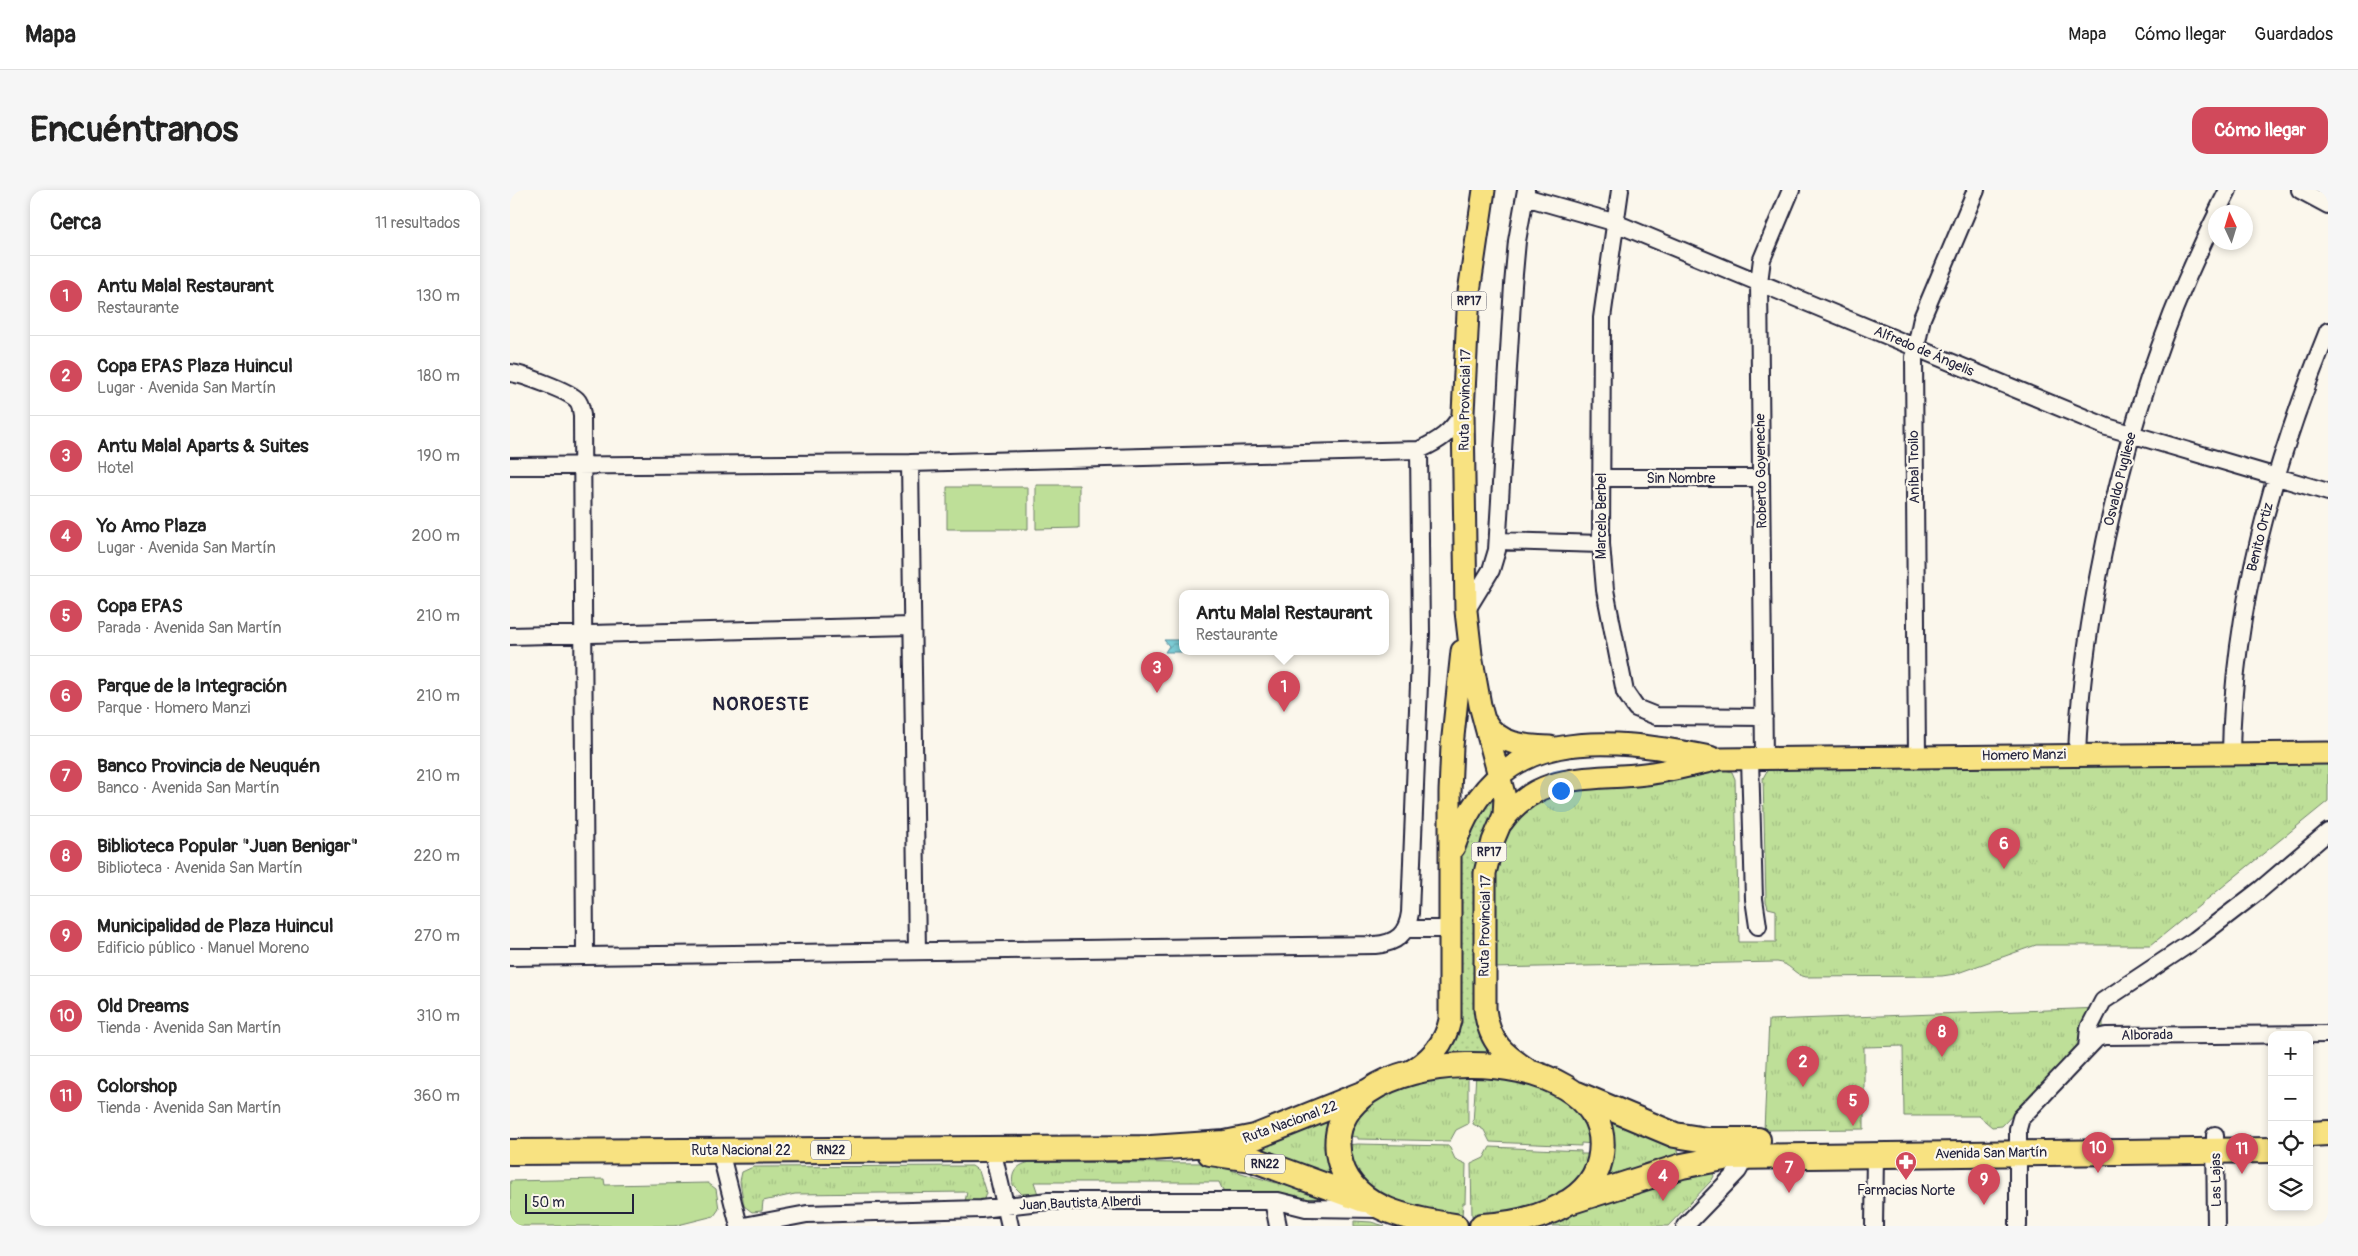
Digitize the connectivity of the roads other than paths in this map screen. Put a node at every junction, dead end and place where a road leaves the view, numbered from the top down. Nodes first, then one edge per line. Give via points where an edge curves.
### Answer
1 (1484, 190) edge
2 (1620, 190) edge
3 (1791, 190) edge
4 (1976, 190) edge
5 (2228, 190) edge
6 (2300, 190) edge
7 (1526, 194) edge
8 (2220, 205) edge
9 (2328, 205) edge
10 (1614, 222) junction
11 (2208, 232) edge
12 (1759, 282) junction
13 (2328, 331) edge
14 (1915, 347) junction
15 (510, 373) edge
16 (1464, 413) junction
17 (2131, 435) junction
18 (1419, 450) junction
19 (910, 463) junction
20 (582, 465) junction
21 (510, 466) edge
22 (2276, 476) junction
23 (1601, 478) junction
24 (1761, 478) junction
25 (2328, 492) edge
26 (1498, 541) junction
27 (1601, 544) junction
28 (1466, 611) junction
29 (911, 626) junction
30 (583, 634) junction
31 (510, 636) edge
32 (1764, 717) junction
33 (1483, 719) junction
34 (1560, 747) junction
35 (2231, 753) junction
36 (2328, 753) edge
37 (2077, 755) junction
38 (1916, 757) junction
39 (1720, 759) junction
40 (1757, 759) junction
41 (1500, 776) junction
42 (1501, 823) junction
43 (2328, 832) edge
44 (1450, 868) junction
45 (1758, 926) dead end
46 (1406, 929) junction
47 (1450, 929) junction
48 (917, 951) junction
49 (585, 956) junction
50 (510, 957) edge
51 (2328, 1034) edge
52 (2087, 1048) junction
53 (1404, 1075) junction
54 (1537, 1076) junction
55 (1367, 1092) junction
56 (1577, 1094) junction
57 (2313, 1134) edge
58 (2328, 1134) edge
59 (2268, 1135) edge
60 (2216, 1143) junction
61 (2018, 1145) junction
62 (1151, 1148) junction
63 (1744, 1148) junction
64 (992, 1149) junction
65 (2268, 1150) edge
66 (2313, 1150) edge
67 (2328, 1150) edge
68 (720, 1151) junction
69 (510, 1152) edge
70 (1875, 1155) junction
71 (1272, 1201) junction
72 (1005, 1206) junction
73 (1560, 1206) junction
74 (1394, 1213) edge
75 (739, 1226) edge
76 (744, 1226) edge
77 (1010, 1226) edge
78 (1278, 1226) edge
79 (1455, 1226) edge
80 (1482, 1226) edge
81 (1526, 1226) edge
82 (1685, 1226) edge
83 (1874, 1226) edge
84 (2018, 1226) edge
85 (2216, 1226) edge

1 - 16 main road, Ruta Provincial 17 / RP17 via 1469,292
2 - 10 street, Marcelo Berbel
3 - 12 street, Roberto Goyeneche via 1762,259
4 - 14 street, Aníbal Troilo via 1922,318
5 - 8 street, Osvaldo Pugliese
6 - 9 street
7 - 10 street, Alfredo de Ángelis
7 - 26 street via 1509,330
10 - 12 street, Alfredo de Ángelis
10 - 23 street, Marcelo Berbel via 1602,310
11 - 17 street, Osvaldo Pugliese via 2168,325
12 - 14 street, Alfredo de Ángelis
12 - 24 street, Roberto Goyeneche
13 - 22 street, Benito Ortiz
14 - 17 street, Alfredo de Ángelis
14 - 38 street, Aníbal Troilo
15 - 20 street via 524,375 577,399 582,415
16 - 18 street via 1453,429
16 - 28 main road, Ruta Provincial 17 / RP17
17 - 22 street, Alfredo de Ángelis
17 - 37 street, Osvaldo Pugliese via 2113,505 2094,603
18 - 19 street
18 - 46 street via 1421,633 1410,913
19 - 20 street
19 - 29 street
20 - 21 street
20 - 30 street
22 - 25 street, Alfredo de Ángelis
22 - 35 street, Benito Ortiz via 2257,543 2243,615 2234,687
23 - 24 street, Sin Nombre
23 - 27 street, Marcelo Berbel
24 - 32 street, Roberto Goyeneche
26 - 27 street
26 - 28 street via 1491,570
27 - 32 street, Marcelo Berbel via 1602,574 1625,692 1631,704 1648,715 1664,717
28 - 33 main road, Ruta Provincial 17 / RP17 via 1473,672
28 - 44 main road, Ruta Provincial 17 / RP17 via 1451,762
29 - 30 street
29 - 48 street
30 - 31 street
30 - 49 street
32 - 40 street, Roberto Goyeneche
33 - 34 main road via 1491,731 1509,742
33 - 41 main road, Ruta Provincial 17 / RP17
34 - 39 main road, Homero Manzi via 1592,743 1630,744
34 - 41 main road, Homero Manzi via 1531,756
35 - 36 main road, Homero Manzi
35 - 37 main road, Homero Manzi
37 - 38 main road, Homero Manzi
38 - 40 main road, Homero Manzi
39 - 40 main road, Homero Manzi
39 - 42 main road, Homero Manzi via 1645,774 1578,778 1556,783 1524,799
40 - 45 street, Roberto Goyeneche via 1754,900
41 - 42 main road, Ruta Provincial 17 / RP17 via 1505,798
41 - 44 main road, Homero Manzi via 1483,793 1466,818 1454,846
42 - 54 main road, Ruta Provincial 17 / RP17 via 1491,846 1485,873 1486,1020 1499,1048
43 - 52 street via 2209,929 2103,1002 2089,1028
44 - 47 main road, Ruta Provincial 17 / RP17
46 - 47 street
46 - 48 street via 1394,941 1376,945
47 - 53 main road, Ruta Provincial 17 / RP17 via 1451,1004 1448,1028 1441,1044 1429,1058
48 - 49 street
49 - 50 street
51 - 52 street, Alborada via 2106,1036 2097,1038
52 - 61 street, Alborada via 2025,1111 2018,1125
53 - 54 highway, RN22 via 1439,1066 1474,1064
53 - 55 highway, RN22
54 - 56 highway, RN22
55 - 62 highway, Ruta Nacional 22 / RN22 via 1254,1137 1225,1143
55 - 74 highway, RN22 via 1343,1120 1337,1148 1352,1187
56 - 63 highway, Avenida San Martín / RN22 via 1675,1135
56 - 73 highway, RN22 via 1598,1120 1601,1155 1599,1166 1587,1185
57 - 58 highway
59 - 60 highway, Avenida San Martín / RN22
60 - 61 highway, Avenida San Martín / RN22
60 - 65 highway, Avenida San Martín / RN22
60 - 85 street, Las Lajas
61 - 63 highway, Avenida San Martín / RN22
61 - 70 highway, Avenida San Martín / RN22
61 - 84 street, Alborada
62 - 64 highway, Ruta Nacional 22 / RN22
62 - 74 highway, Ruta Nacional 22 / RN22 via 1252,1159
63 - 70 highway, Avenida San Martín / RN22
63 - 73 highway, Avenida San Martín / RN22
63 - 82 street via 1738,1171
64 - 68 highway, Ruta Nacional 22 / RN22
64 - 72 street
66 - 67 highway
68 - 69 highway, Ruta Nacional 22 / RN22
68 - 75 street
70 - 83 street
71 - 72 street, Juan Bautista Alberdi via 1048,1201
71 - 74 street, Juan Bautista Alberdi via 1313,1209
71 - 78 street
72 - 76 street, Juan Bautista Alberdi via 970,1210 807,1214
72 - 77 street
73 - 80 highway, RN22 via 1523,1220
73 - 81 main road
74 - 79 highway, RN22

